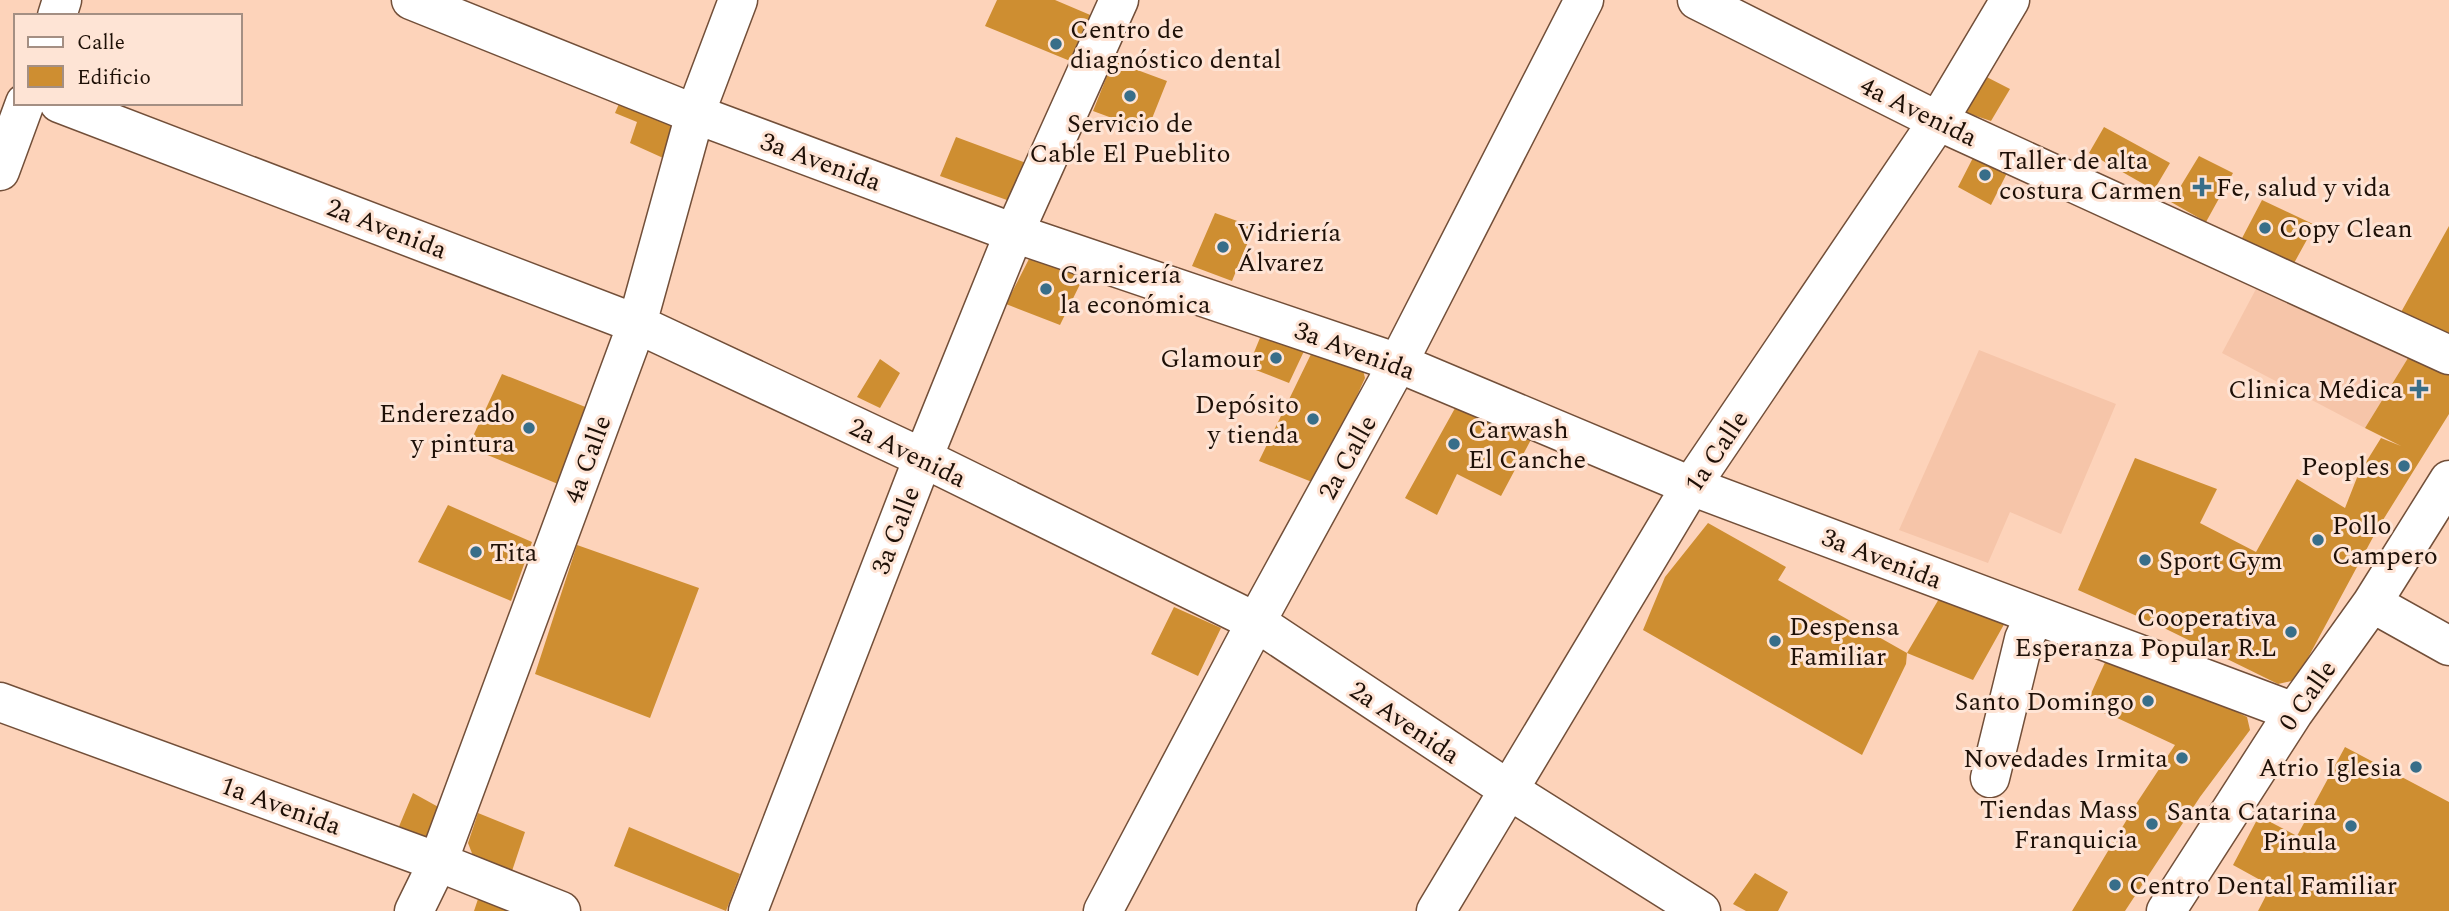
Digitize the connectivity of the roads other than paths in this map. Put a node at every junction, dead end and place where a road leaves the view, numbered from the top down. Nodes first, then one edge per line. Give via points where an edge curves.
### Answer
1 (411, 0) edge
2 (738, 0) edge
3 (1119, 0) edge
4 (1584, 0) edge
5 (1697, 0) edge
6 (2010, 0) edge
7 (25, 105) edge
8 (64, 105) edge
9 (695, 114) junction
10 (1938, 121) junction
11 (0, 171) edge
12 (1014, 233) junction
13 (637, 324) junction
14 (2449, 355) edge
15 (1398, 363) junction
16 (923, 458) junction
17 (2449, 480) edge
18 (1691, 486) junction
19 (2372, 603) junction
20 (2035, 615) junction
21 (1256, 622) junction
22 (2449, 646) edge
23 (0, 702) edge
24 (2294, 712) junction
25 (1990, 778) dead end
26 (1509, 790) junction
27 (438, 862) junction
28 (414, 911) edge
29 (561, 911) edge
30 (748, 911) edge
31 (1103, 911) edge
32 (1436, 911) edge
33 (1701, 911) edge
34 (2166, 911) edge

1 - 9 street, 3a Avenida
2 - 9 street, 4a Calle
3 - 12 street, 3a Calle
4 - 15 street, 2a Calle
5 - 10 street, 4a Avenida
6 - 10 street, 1a Calle
7 - 11 street
8 - 13 street, 2a Avenida
9 - 12 street, 3a Avenida
9 - 13 street, 4a Calle
10 - 14 street, 4a Avenida
10 - 18 street, 1a Calle
12 - 15 street, 3a Avenida
12 - 16 street, 3a Calle
13 - 16 street, 2a Avenida
13 - 27 street, 4a Calle
15 - 18 street, 3a Avenida
15 - 21 street, 2a Calle
16 - 21 street, 2a Avenida
16 - 30 street, 3a Calle
17 - 19 street, 0 Calle
18 - 20 street, 3a Avenida
18 - 26 street, 1a Calle
19 - 22 street
19 - 24 street, 0 Calle
20 - 24 street, 3a Avenida
20 - 25 street via 2024,639
21 - 26 street, 2a Avenida
21 - 31 street, 2a Calle
23 - 27 street, 1a Avenida
24 - 34 street, 0 Calle
26 - 32 street, 1a Calle
26 - 33 street, 2a Avenida
27 - 28 street, 4a Calle
27 - 29 street, 1a Avenida

